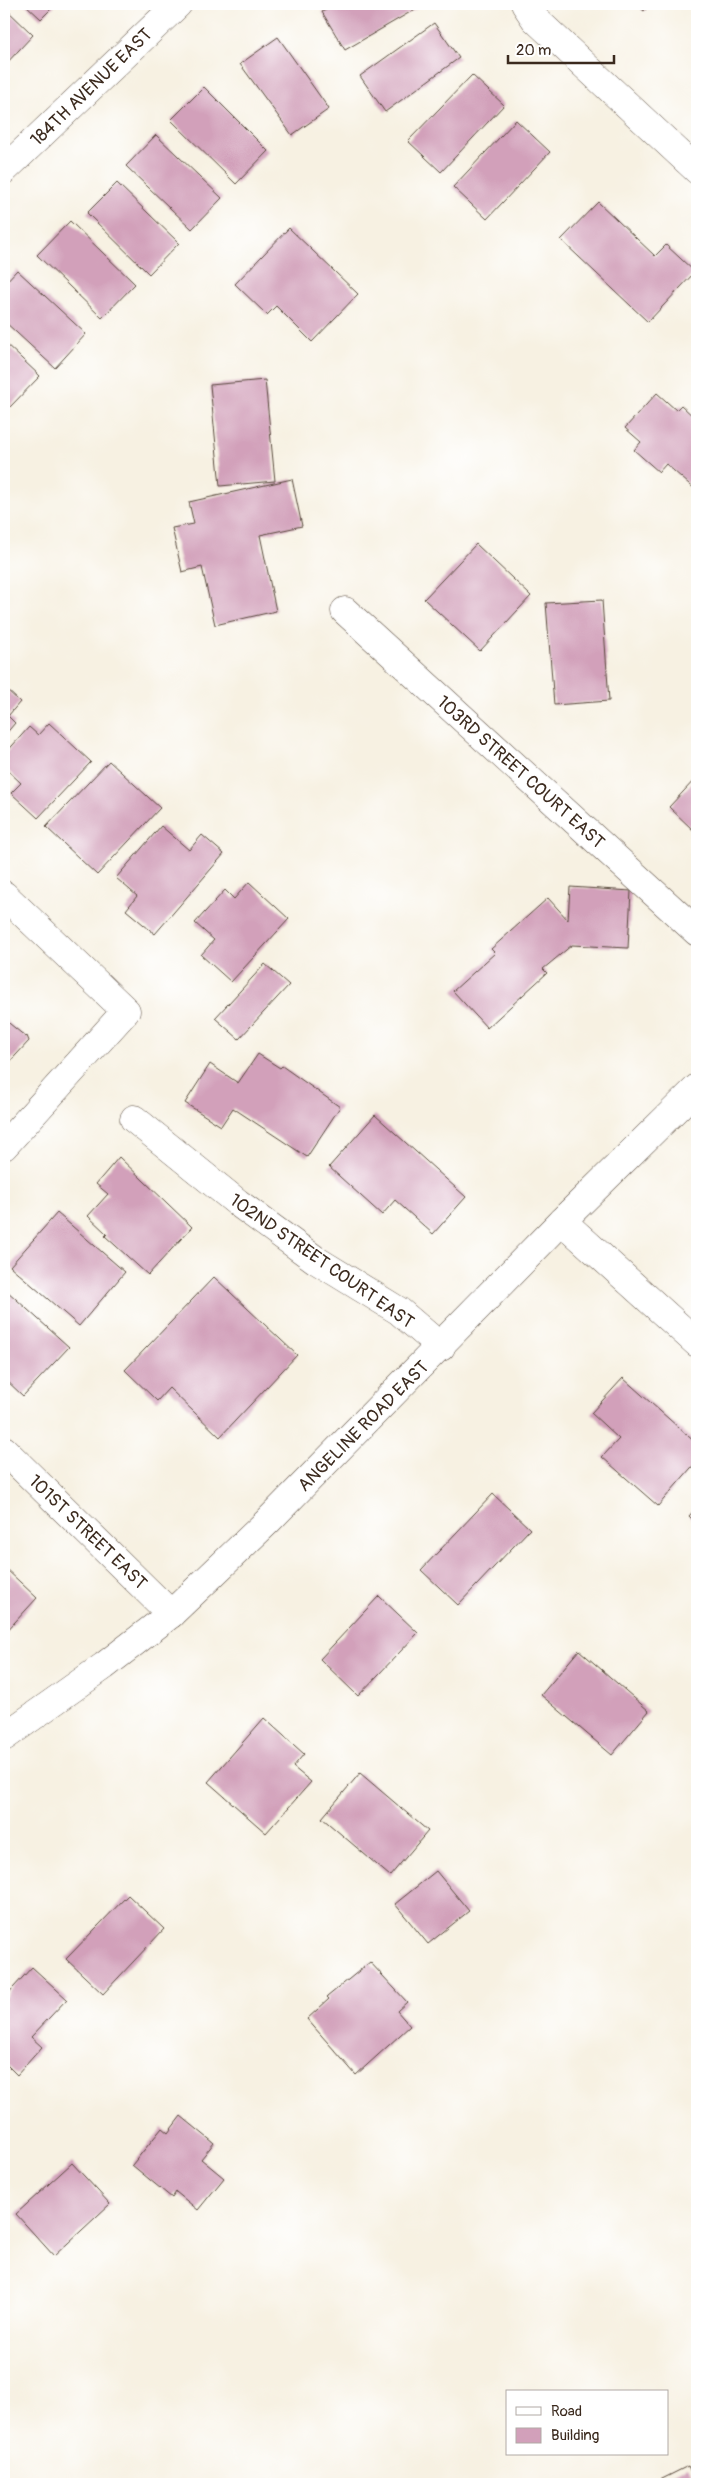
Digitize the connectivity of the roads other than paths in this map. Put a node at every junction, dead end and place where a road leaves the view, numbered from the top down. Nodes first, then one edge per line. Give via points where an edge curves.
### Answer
1 (178, 4) edge
2 (525, 4) edge
3 (4, 170) edge
4 (697, 170) edge
5 (345, 611) dead end
6 (4, 895) edge
7 (697, 932) edge
8 (697, 1088) edge
9 (134, 1119) dead end
10 (4, 1146) edge
11 (562, 1221) junction
12 (697, 1343) edge
13 (441, 1347) junction
14 (4, 1450) edge
15 (171, 1614) junction
16 (4, 1737) edge

1 - 3 street, 184TH AVENUE EAST
2 - 4 street via 536,19
5 - 7 street, 103RD STREET COURT EAST
6 - 10 street via 126,1011
8 - 11 street, ANGELINE ROAD EAST
9 - 13 street, 102ND STREET COURT EAST via 238,1203 316,1260 399,1311
11 - 12 street
11 - 13 street, ANGELINE ROAD EAST
13 - 15 street, ANGELINE ROAD EAST
14 - 15 street, 101ST STREET EAST
15 - 16 street, ANGELINE ROAD EAST

